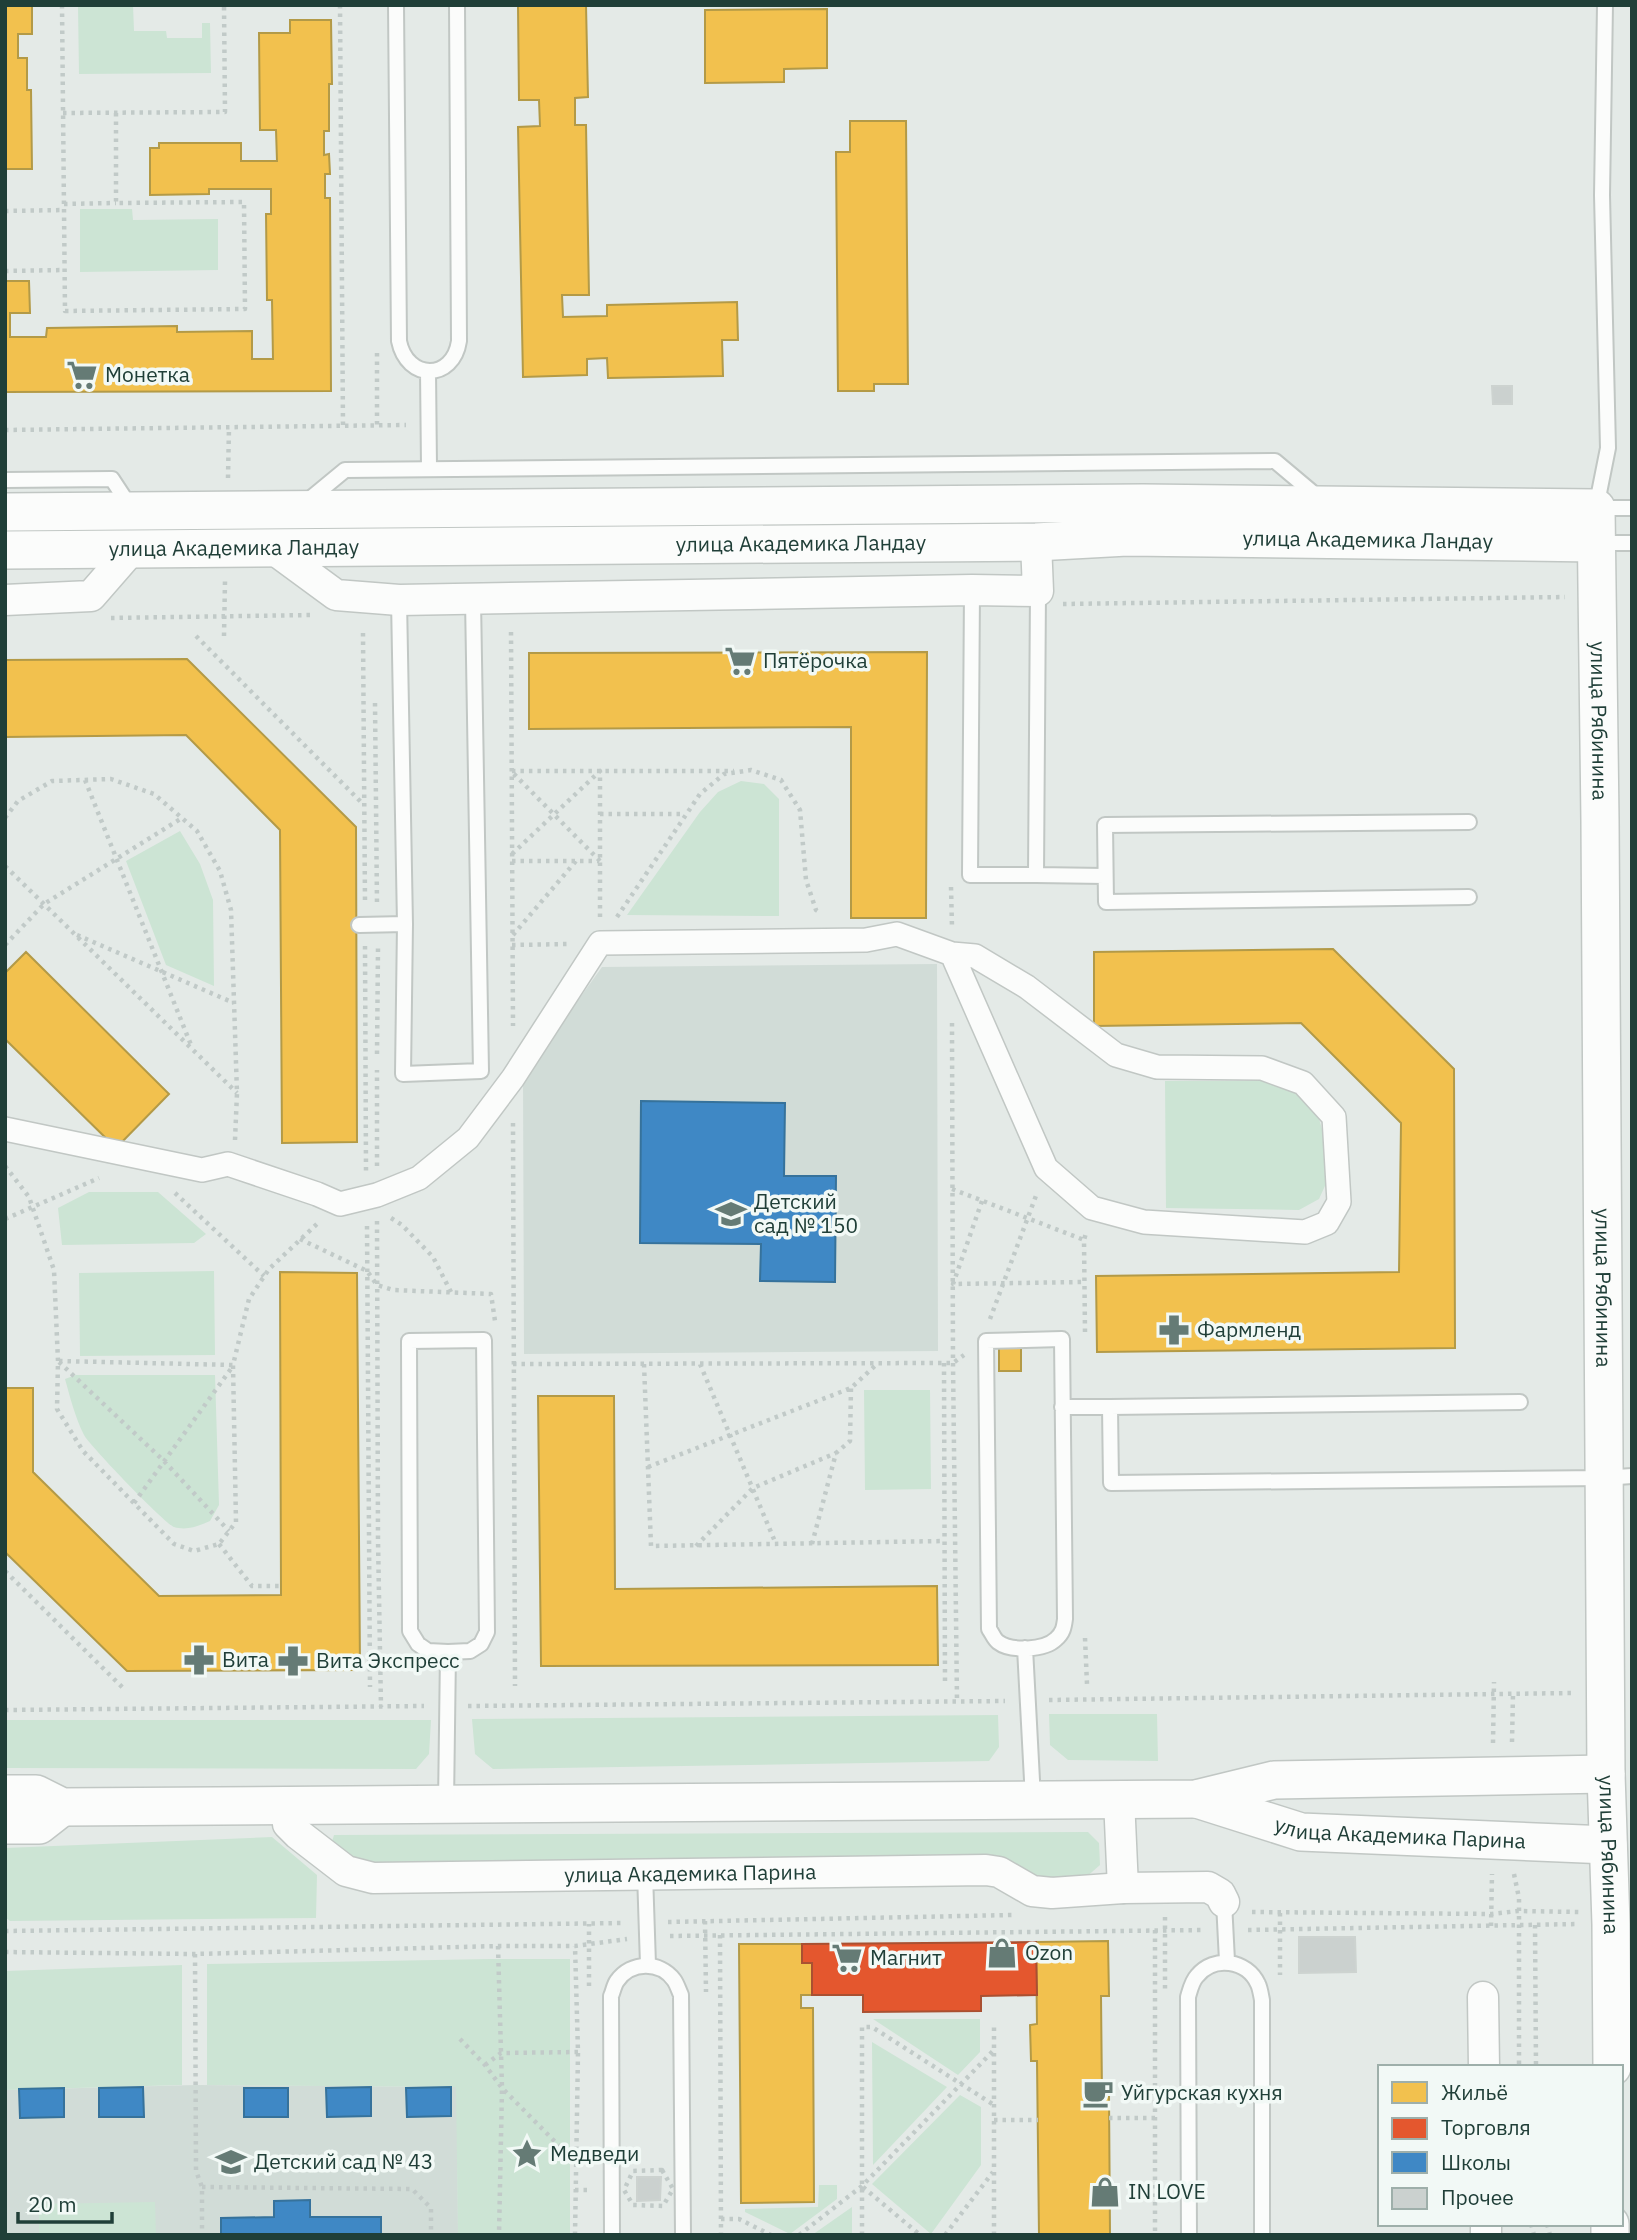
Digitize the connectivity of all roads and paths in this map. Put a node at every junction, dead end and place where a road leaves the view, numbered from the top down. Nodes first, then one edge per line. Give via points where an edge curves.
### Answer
1 (62, 5) edge
2 (224, 5) edge
3 (340, 5) edge
4 (396, 5) edge
5 (457, 5) edge
6 (1605, 5) edge
7 (63, 113) junction
8 (116, 113) junction
9 (116, 203) junction
10 (64, 207) junction
11 (5, 211) edge
12 (64, 270) junction
13 (5, 271) edge
14 (428, 371) junction
15 (428, 425) junction
16 (343, 426) junction
17 (5, 430) edge
18 (429, 467) junction
19 (5, 480) edge
20 (1328, 506) junction
21 (1632, 508) edge
22 (298, 510) junction
23 (5, 512) edge
24 (134, 512) junction
25 (1608, 531) edge
26 (1036, 542) junction
27 (272, 548) junction
28 (132, 549) junction
29 (5, 550) edge
30 (972, 590) junction
31 (1038, 592) junction
32 (5, 600) edge
33 (399, 600) junction
34 (473, 600) junction
35 (511, 632) dead end
36 (196, 636) dead end
37 (375, 702) dead end
38 (751, 770) junction
39 (511, 771) junction
40 (600, 771) junction
41 (85, 780) junction
42 (364, 805) dead end
43 (600, 814) junction
44 (686, 814) junction
45 (554, 815) junction
46 (5, 818) edge
47 (182, 818) junction
48 (1469, 822) dead end
49 (512, 854) junction
50 (117, 859) junction
51 (512, 861) junction
52 (576, 861) junction
53 (600, 861) junction
54 (5, 866) edge
55 (1037, 875) junction
56 (1105, 876) junction
57 (951, 886) dead end
58 (1469, 897) dead end
59 (44, 904) junction
60 (825, 915) dead end
61 (405, 924) junction
62 (359, 925) dead end
63 (378, 925) junction
64 (75, 934) junction
65 (512, 935) junction
66 (600, 943) junction
67 (5, 945) edge
68 (512, 945) junction
69 (952, 954) junction
70 (162, 972) junction
71 (234, 1003) junction
72 (952, 1010) dead end
73 (192, 1049) junction
74 (513, 1078) junction
75 (237, 1093) junction
76 (5, 1129) edge
77 (142, 1159) junction
78 (228, 1164) junction
79 (5, 1166) edge
80 (1046, 1168) junction
81 (952, 1189) junction
82 (374, 1200) junction
83 (982, 1201) junction
84 (340, 1204) junction
85 (33, 1207) junction
86 (1027, 1218) junction
87 (5, 1219) edge
88 (300, 1239) junction
89 (1084, 1240) dead end
90 (367, 1271) junction
91 (264, 1276) junction
92 (1084, 1282) dead end
93 (953, 1283) junction
94 (1004, 1283) junction
95 (377, 1285) junction
96 (453, 1294) junction
97 (982, 1326) dead end
98 (496, 1330) dead end
99 (968, 1353) dead end
100 (506, 1359) dead end
101 (58, 1362) junction
102 (878, 1363) junction
103 (944, 1363) junction
104 (953, 1363) junction
105 (644, 1364) junction
106 (700, 1364) junction
107 (233, 1365) junction
108 (514, 1365) junction
109 (851, 1388) junction
110 (1520, 1402) dead end
111 (1062, 1407) junction
112 (1110, 1407) junction
113 (730, 1434) junction
114 (836, 1454) junction
115 (164, 1461) junction
116 (648, 1467) junction
117 (1618, 1477) edge
118 (753, 1488) junction
119 (134, 1503) junction
120 (229, 1531) junction
121 (944, 1541) junction
122 (219, 1544) junction
123 (776, 1544) junction
124 (812, 1544) junction
125 (696, 1546) junction
126 (5, 1571) edge
127 (359, 1584) dead end
128 (368, 1584) junction
129 (281, 1586) dead end
130 (1025, 1648) junction
131 (447, 1652) junction
132 (945, 1684) dead end
133 (516, 1686) dead end
134 (370, 1687) dead end
135 (123, 1688) dead end
136 (1028, 1700) junction
137 (957, 1701) junction
138 (447, 1706) junction
139 (381, 1707) junction
140 (5, 1710) edge
141 (1606, 1774) junction
142 (1512, 1775) junction
143 (5, 1794) edge
144 (1196, 1799) junction
145 (1033, 1800) junction
146 (1119, 1800) junction
147 (287, 1805) junction
148 (446, 1805) junction
149 (62, 1807) junction
150 (5, 1825) edge
151 (1513, 1841) junction
152 (1608, 1845) junction
153 (645, 1873) junction
154 (1123, 1888) junction
155 (1518, 1912) junction
156 (1225, 1914) junction
157 (1025, 1915) dead end
158 (1519, 1925) junction
159 (646, 1929) junction
160 (1155, 1930) junction
161 (5, 1931) edge
162 (720, 1935) junction
163 (498, 1946) junction
164 (575, 1946) junction
165 (5, 1952) edge
166 (195, 1954) junction
167 (1227, 1961) junction
168 (648, 1965) junction
169 (1483, 1997) dead end
170 (994, 2026) dead end
171 (460, 2039) dead end
172 (993, 2050) junction
173 (578, 2052) junction
174 (500, 2053) junction
175 (485, 2065) junction
176 (1484, 2065) edge
177 (1519, 2065) edge
178 (1536, 2065) edge
179 (1612, 2065) edge
180 (961, 2084) junction
181 (502, 2088) junction
182 (994, 2105) junction
183 (1109, 2118) dead end
184 (1155, 2118) junction
185 (994, 2120) junction
186 (1038, 2120) dead end
187 (575, 2162) junction
188 (993, 2171) junction
189 (862, 2186) junction
190 (202, 2187) junction
191 (624, 2190) joint
192 (720, 2219) junction
193 (202, 2235) edge
194 (431, 2235) edge
195 (499, 2235) edge
196 (575, 2235) edge
197 (612, 2235) edge
198 (683, 2235) edge
199 (721, 2235) edge
200 (771, 2235) edge
201 (799, 2235) edge
202 (862, 2235) edge
203 (920, 2235) edge
204 (945, 2235) edge
205 (994, 2235) edge
206 (1155, 2235) edge
207 (1189, 2235) edge
208 (1262, 2235) edge

1 - 7 path
2 - 8 path via 225,111
3 - 16 path
4 - 14 lane via 399,341 408,363
5 - 14 lane via 459,341 451,362
6 - 25 lane via 1602,194
7 - 8 path
7 - 10 path
8 - 9 path
9 - 10 path
9 - 12 path via 244,202 245,309 65,311
10 - 11 path
10 - 12 path
12 - 13 path
14 - 15 lane
15 - 16 path
15 - 18 lane
16 - 17 path
18 - 20 lane via 1275,461
18 - 22 lane via 345,470
19 - 24 lane via 112,479
20 - 22 street, улица Академика Ландау via 1129,503
20 - 25 street, улица Академика Ландау
21 - 25 lane
22 - 24 street, улица Академика Ландау
23 - 24 street, улица Академика Ландау
25 - 26 street, улица Академика Ландау
25 - 117 street, улица Рябинина via 1600,821
26 - 27 street, улица Академика Ландау
26 - 31 street
27 - 28 street, улица Академика Ландау
27 - 33 street via 337,595
28 - 29 street, улица Академика Ландау
28 - 32 street via 91,596
30 - 31 street
30 - 34 street
30 - 55 lane via 970,875
31 - 55 lane
33 - 34 street
33 - 61 lane
34 - 61 lane via 481,1072 403,1074
35 - 39 path
36 - 42 path
37 - 63 path
38 - 40 path
38 - 44 path via 724,774 700,794
38 - 60 path via 781,780 800,810 806,880 816,910
39 - 40 path
39 - 45 path
39 - 49 path
40 - 43 path
40 - 45 path
41 - 46 path via 52,781 18,801
41 - 47 path via 111,779 154,794
41 - 50 path
43 - 44 path
43 - 53 path
44 - 66 path
45 - 49 path
45 - 53 path
47 - 50 path
47 - 71 path via 197,831 220,871 231,910
48 - 56 lane via 1105,825
49 - 51 path
50 - 59 path
50 - 70 path
51 - 52 path
51 - 65 path
52 - 53 path
52 - 65 path
53 - 66 path
54 - 59 path
55 - 56 lane
56 - 58 lane via 1106,902
57 - 69 path
59 - 64 path
59 - 67 path
61 - 63 lane
62 - 63 lane
63 - 82 path
64 - 70 path
64 - 73 path
65 - 68 path
66 - 68 path
66 - 69 street via 866,940 897,934
66 - 74 street
68 - 74 path
69 - 80 street
69 - 80 street via 975,956 1027,987 1116,1055 1157,1067 1262,1068 1303,1083 1334,1117 1339,1202 1326,1223 1305,1232 1144,1222 1093,1208
70 - 71 path
70 - 73 path
71 - 75 path
72 - 81 path
73 - 75 path
74 - 82 street via 468,1138 419,1178
74 - 108 path
75 - 78 path via 236,1138
76 - 77 street
77 - 78 street via 202,1170
77 - 85 path
77 - 91 path
78 - 84 street
79 - 85 path
80 - 86 path
81 - 83 path
81 - 93 path
82 - 84 street
82 - 90 path
82 - 95 path
82 - 96 path via 433,1257
83 - 86 path
83 - 93 path
84 - 88 path
85 - 87 path
85 - 101 path via 54,1270
86 - 89 path
86 - 94 path
88 - 90 path
88 - 91 path
90 - 95 path
90 - 128 path
91 - 107 path via 249,1299
92 - 94 path
93 - 94 path
93 - 104 path
94 - 97 path via 990,1321
95 - 96 path
95 - 139 path
96 - 98 path via 491,1294
99 - 104 path
100 - 108 path
101 - 107 path
101 - 115 path
101 - 119 path via 57,1409 83,1451
102 - 103 path
102 - 106 path
102 - 109 path
103 - 104 path
103 - 121 path
104 - 137 path
105 - 106 path
105 - 108 path
105 - 116 path
106 - 113 path
107 - 115 path
107 - 120 path via 236,1521
108 - 133 path
109 - 113 path
109 - 114 path via 850,1441
110 - 112 lane
111 - 112 lane
111 - 130 lane via 1065,1619 1055,1641
111 - 130 lane via 1062,1339 986,1341 989,1629 996,1641 1007,1647
112 - 117 lane via 1111,1483
113 - 116 path
113 - 118 path
114 - 118 path
114 - 124 path
115 - 119 path
115 - 120 path
116 - 125 path via 650,1546
117 - 141 street, улица Рябинина
118 - 123 path
118 - 125 path
119 - 122 path via 174,1544 194,1551
120 - 122 path
121 - 124 path
121 - 132 path
122 - 129 path via 252,1586
123 - 124 path
123 - 125 path
126 - 135 path
127 - 128 path
128 - 134 path
130 - 136 lane
131 - 131 lane via 429,1651 410,1631 409,1341 484,1340 487,1632 481,1644 470,1651
131 - 138 lane
136 - 137 path
136 - 142 path via 1513,1694
136 - 145 lane
137 - 138 path
138 - 139 path
138 - 148 lane
139 - 140 path
141 - 142 street, улица Академика Парина
141 - 152 street, улица Рябинина
142 - 144 street, улица Академика Парина via 1274,1780
143 - 149 street, улица Академика Парина via 36,1794
144 - 146 street, улица Академика Парина
144 - 151 street, улица Академика Парина via 1301,1832
145 - 146 street, улица Академика Парина
145 - 148 street, улица Академика Парина
146 - 154 street
147 - 148 street, улица Академика Парина
147 - 149 street, улица Академика Парина
147 - 153 street, улица Академика Парина via 288,1824 298,1834 346,1871 373,1878
149 - 150 street via 38,1825
151 - 152 street, улица Академика Парина
151 - 155 path
152 - 179 street, улица Рябинина
153 - 154 street, улица Академика Парина via 986,1870 999,1872 1032,1891
153 - 159 lane
154 - 156 street, улица Академика Парина via 1208,1887 1220,1894
155 - 156 path
155 - 158 path
156 - 158 path
156 - 160 path
156 - 167 lane
157 - 159 path
158 - 177 path
158 - 178 path via 1535,1925
159 - 161 path
159 - 162 path
159 - 164 path
159 - 168 lane
160 - 162 path
160 - 184 path
162 - 192 path
163 - 164 path
163 - 166 path
163 - 174 path
164 - 173 path
165 - 166 path
166 - 190 path via 196,2171
167 - 207 lane via 1196,1976 1188,1997
167 - 208 lane via 1248,1970 1259,1984 1262,2000
168 - 197 lane via 629,1970 617,1981 611,1996
168 - 198 lane via 674,1980 681,1996
169 - 176 street
170 - 172 path
171 - 175 path
172 - 180 path
172 - 182 path
173 - 174 path
173 - 187 path
174 - 175 path
174 - 181 path
175 - 181 path
180 - 182 path
180 - 189 path
180 - 189 path via 872,2027 862,2026
181 - 187 path
181 - 195 path
182 - 185 path
183 - 184 path
184 - 206 path
185 - 186 path
185 - 188 path
187 - 196 path
188 - 204 path
188 - 205 path
189 - 201 path
189 - 202 path
189 - 203 path
190 - 193 path
190 - 194 path via 412,2189 431,2208
191 - 191 path via 632,2171 662,2171 673,2189 663,2206 634,2205
192 - 199 path
192 - 200 path via 739,2219

